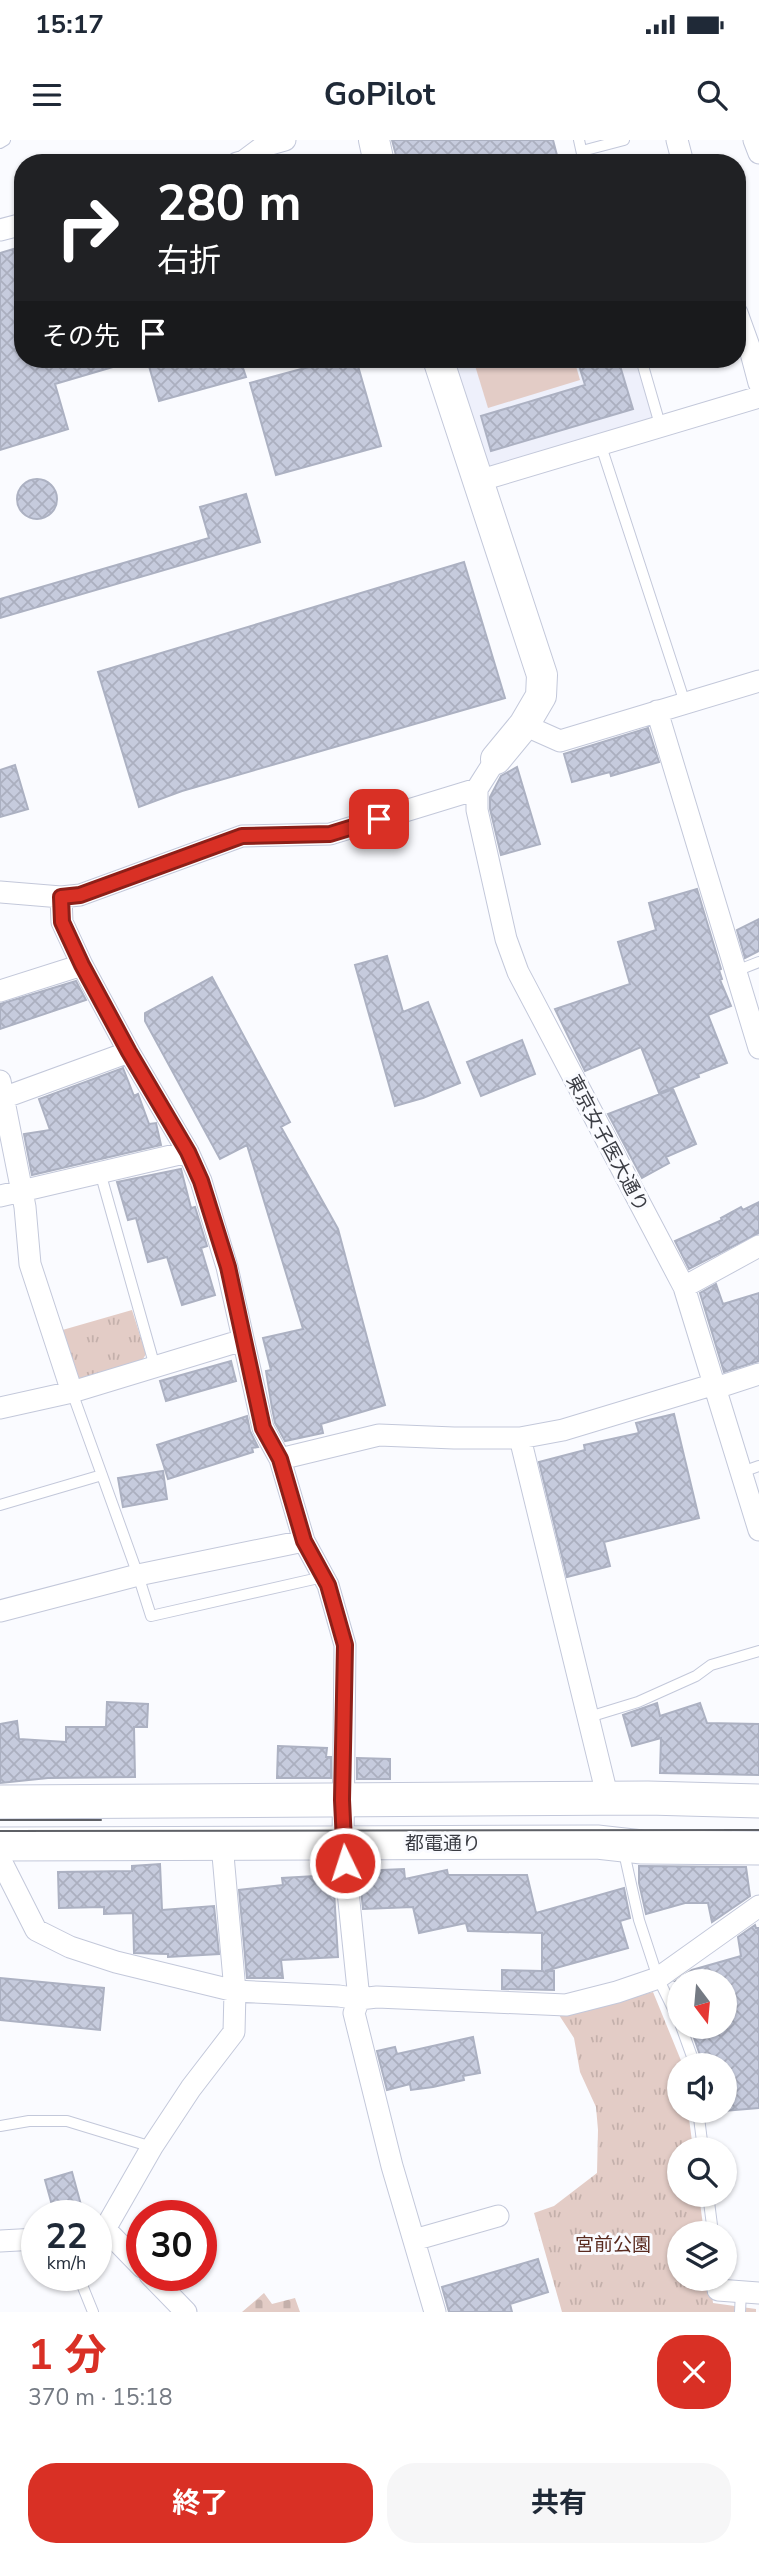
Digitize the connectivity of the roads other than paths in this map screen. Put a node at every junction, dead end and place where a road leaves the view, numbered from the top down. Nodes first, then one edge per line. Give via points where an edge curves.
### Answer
1 (5, 140) edge
2 (285, 140) edge
3 (624, 140) edge
4 (754, 140) edge
5 (0, 144) edge
6 (581, 151) edge
7 (244, 153) edge
8 (759, 153) edge
9 (746, 338) edge
10 (441, 368) edge
11 (644, 368) edge
12 (759, 383) edge
13 (759, 397) edge
14 (661, 428) junction
15 (601, 446) junction
16 (478, 481) junction
17 (759, 681) edge
18 (685, 703) junction
19 (657, 710) junction
20 (524, 725) junction
21 (496, 759) joint
22 (477, 789) junction
23 (0, 892) edge
24 (61, 897) junction
25 (759, 961) edge
26 (82, 965) junction
27 (736, 971) junction
28 (0, 991) edge
29 (759, 1048) edge
30 (129, 1052) junction
31 (1, 1089) edge
32 (188, 1152) junction
33 (100, 1172) junction
34 (21, 1190) junction
35 (0, 1196) edge
36 (759, 1246) edge
37 (684, 1287) junction
38 (243, 1340) junction
39 (155, 1367) junction
40 (759, 1374) edge
41 (715, 1386) junction
42 (72, 1392) junction
43 (0, 1408) edge
44 (520, 1438) junction
45 (280, 1459) junction
46 (751, 1469) edge
47 (102, 1475) junction
48 (0, 1505) edge
49 (759, 1530) edge
50 (304, 1541) junction
51 (138, 1575) junction
52 (323, 1577) junction
53 (0, 1611) edge
54 (759, 1651) edge
55 (589, 1717) junction
56 (608, 1799) junction
57 (342, 1800) junction
58 (759, 1801) edge
59 (0, 1802) edge
60 (343, 1843) junction
61 (0, 1844) edge
62 (222, 1844) junction
63 (623, 1845) junction
64 (759, 1848) edge
65 (0, 1859) edge
66 (759, 1906) edge
67 (658, 1978) junction
68 (235, 1991) junction
69 (667, 1996) edge
70 (359, 1999) junction
71 (0, 2126) edge
72 (152, 2147) junction
73 (112, 2212) edge
74 (498, 2216) dead end
75 (21, 2240) edge
76 (414, 2240) junction
77 (0, 2241) edge
78 (112, 2241) edge
79 (126, 2253) edge
80 (84, 2291) edge
81 (166, 2291) edge
82 (93, 2312) edge
83 (186, 2312) edge
84 (435, 2312) edge

1 - 5 lane
2 - 7 street
3 - 6 lane
4 - 8 street
9 - 12 street
10 - 16 street
11 - 14 lane
13 - 14 street
14 - 15 street
15 - 16 street
15 - 18 lane
16 - 20 street via 542,675 541,696
17 - 18 street
18 - 19 street
19 - 20 street via 560,741
19 - 27 street
20 - 21 street
21 - 22 street
22 - 24 street via 330,834 242,836 80,895
22 - 37 street, 東京女子医大通り via 477,810 518,972
23 - 24 street
24 - 26 street via 62,922
25 - 27 lane
26 - 28 street
26 - 30 street
27 - 29 street
30 - 31 street
30 - 32 street
31 - 34 street
32 - 33 street
32 - 38 street via 228,1267
33 - 34 street
33 - 39 lane
34 - 35 street
34 - 42 street via 30,1264
36 - 37 street
37 - 41 street, 東京女子医大通り
38 - 39 street
38 - 45 street via 263,1428
39 - 42 street
40 - 41 street
41 - 44 street
41 - 46 street, 東京女子医大通り
42 - 43 street
42 - 47 lane
44 - 45 street via 379,1435
44 - 55 street
45 - 50 street
46 - 49 street, 東京女子医大通り
47 - 48 lane
47 - 51 lane
50 - 51 street
50 - 52 street
51 - 52 lane via 151,1616
51 - 53 street
52 - 57 street via 345,1645
54 - 55 lane via 711,1665 638,1702
55 - 56 street
56 - 57 main road
56 - 58 main road
57 - 59 main road
57 - 60 street
60 - 62 main road, 都電通り
60 - 63 main road, 都電通り
60 - 70 street
61 - 62 main road, 都電通り
62 - 68 street
63 - 64 main road, 都電通り
63 - 67 lane via 639,1920
65 - 68 street via 36,1930 116,1962
66 - 67 street
67 - 69 lane
67 - 70 street via 565,2005
68 - 70 street
68 - 72 street via 234,2032
70 - 76 street via 354,2012
71 - 72 lane via 67,2121
72 - 73 street
74 - 76 street
75 - 77 street
76 - 84 street
78 - 79 street
80 - 82 lane
81 - 83 street

